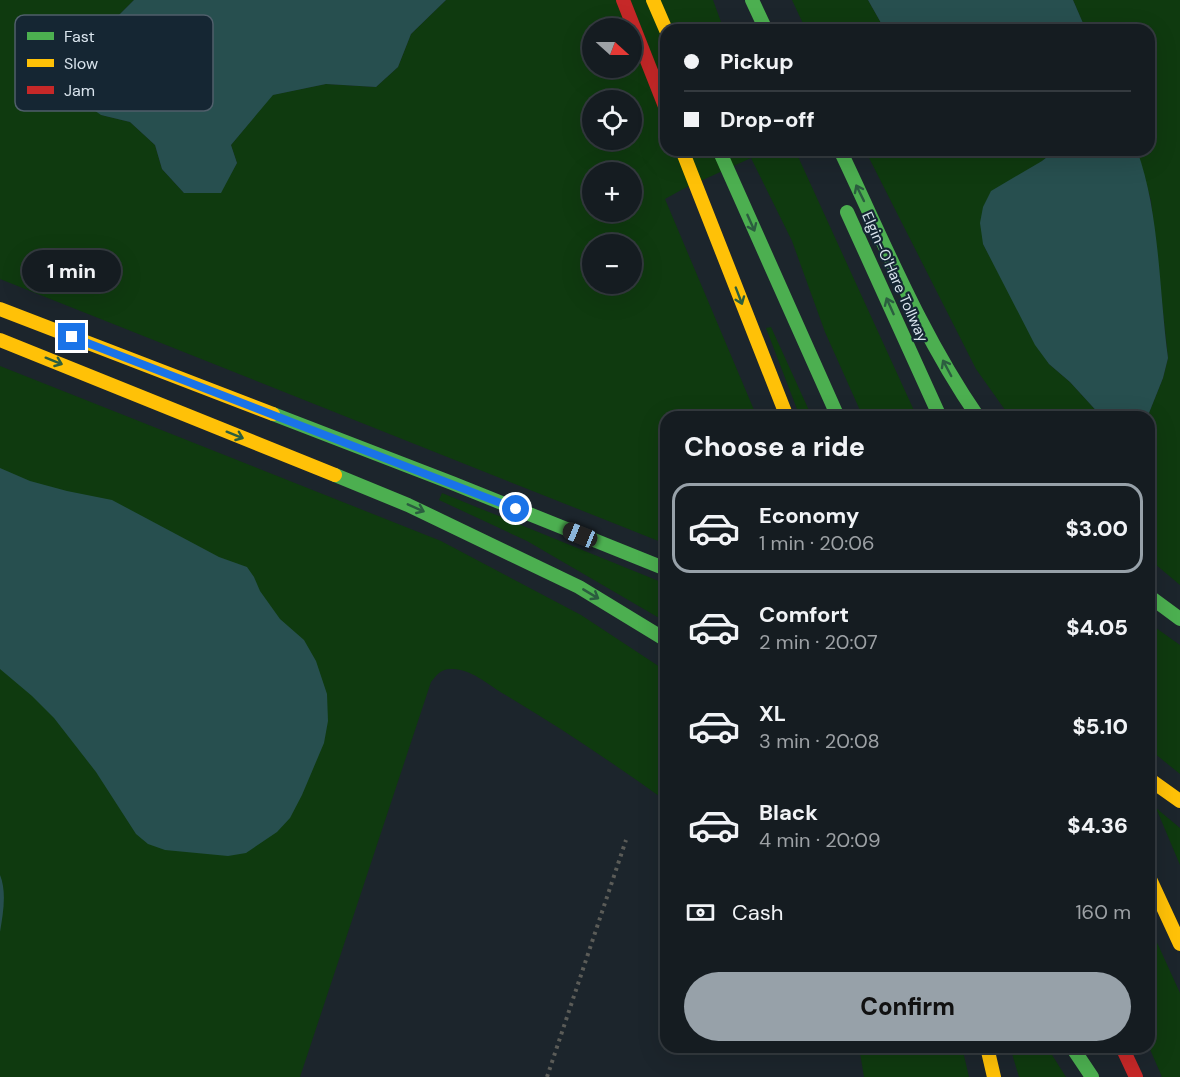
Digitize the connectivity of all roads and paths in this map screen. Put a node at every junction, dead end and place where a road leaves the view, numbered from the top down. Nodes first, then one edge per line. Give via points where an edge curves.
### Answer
1 (623, 0) edge
2 (653, 0) edge
3 (752, 0) edge
4 (763, 23) edge
5 (663, 24) edge
6 (660, 94) edge
7 (684, 156) edge
8 (722, 156) edge
9 (843, 156) edge
10 (844, 203) dead end
11 (0, 309) edge
12 (0, 340) edge
13 (785, 411) edge
14 (835, 411) edge
15 (937, 411) edge
16 (974, 411) edge
17 (660, 567) edge
18 (1155, 600) edge
19 (1180, 619) edge
20 (660, 636) edge
21 (1155, 783) edge
22 (1180, 801) edge
23 (626, 840) dead end
24 (1155, 890) edge
25 (1180, 944) edge
26 (988, 1053) edge
27 (1076, 1053) edge
28 (1125, 1053) edge
29 (547, 1077) edge
30 (994, 1077) edge
31 (1092, 1077) edge
32 (1136, 1077) edge

1 - 6 highway
2 - 5 highway
3 - 4 highway
7 -> 13 highway
8 -> 14 highway
16 -> 9 highway via 924,326
15 -> 10 highway, Elgin-O'Hare Tollway
11 - 17 highway
12 -> 20 highway via 457,527 579,587
18 - 19 highway
21 - 22 highway
23 - 29 path
24 - 25 highway
26 - 30 highway
27 - 31 highway
28 - 32 highway

